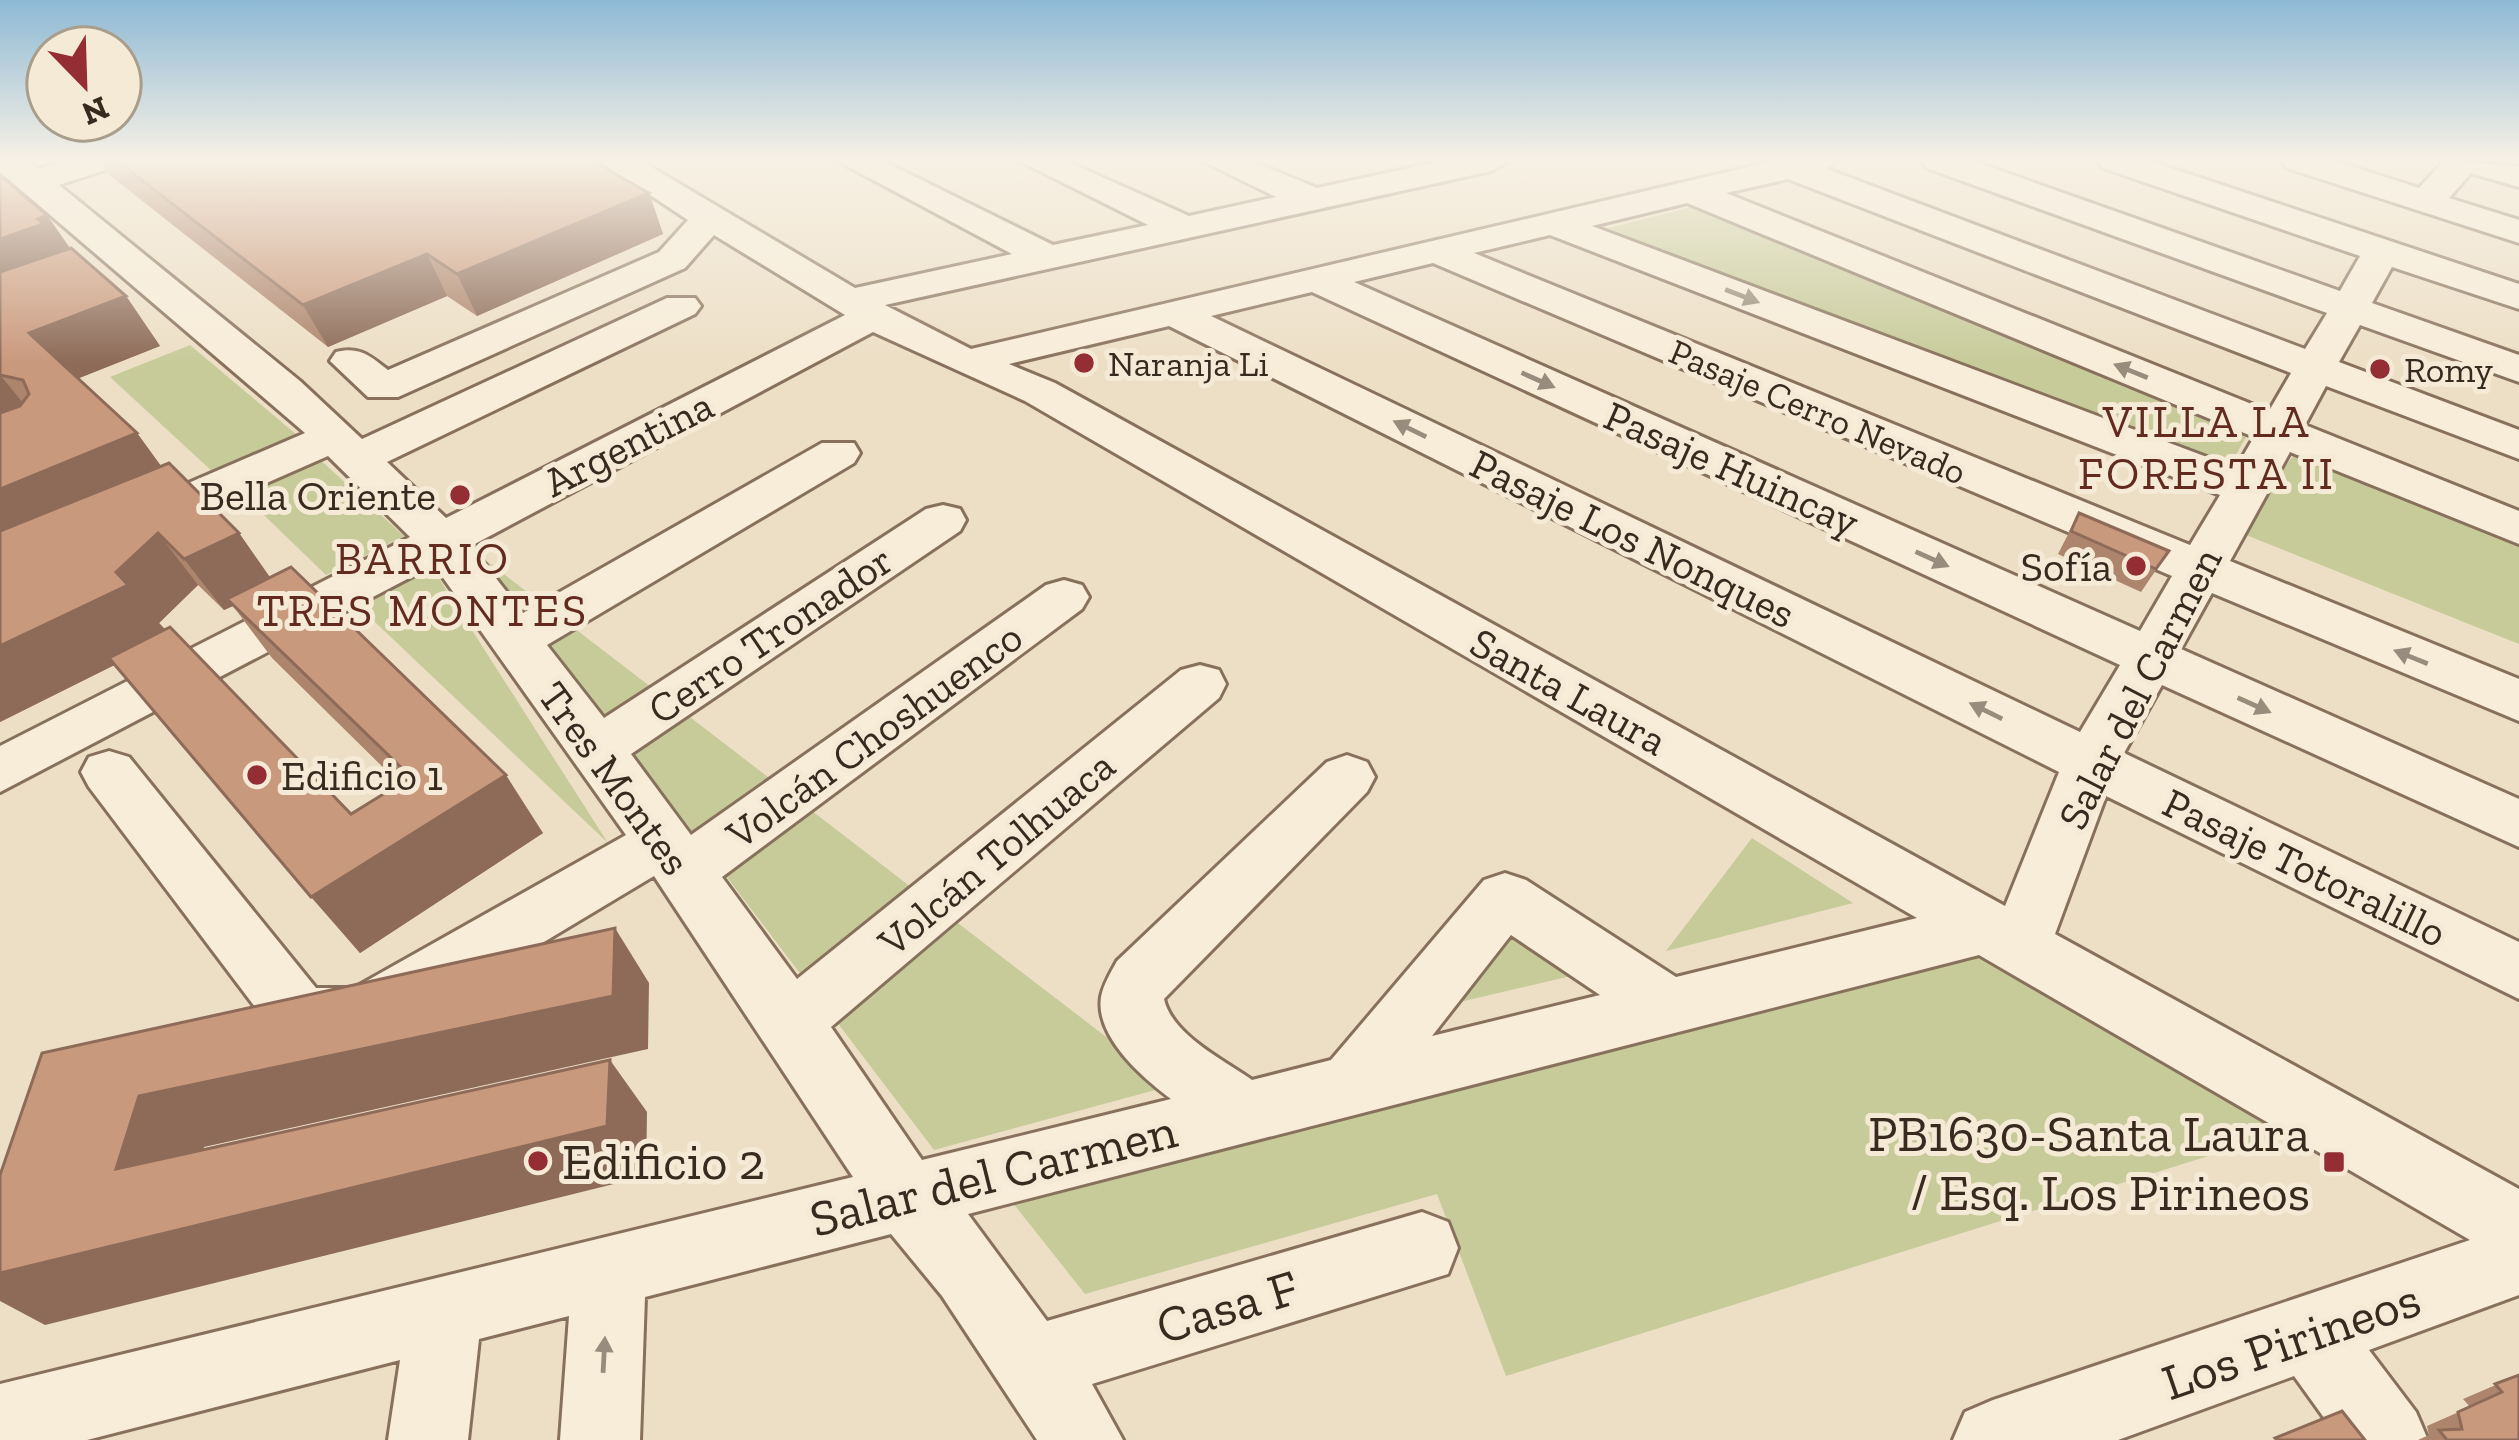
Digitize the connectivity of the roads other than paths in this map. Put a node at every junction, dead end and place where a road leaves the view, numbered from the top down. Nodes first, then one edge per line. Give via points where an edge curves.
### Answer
1 (82, 228) edge
2 (701, 228) edge
3 (727, 228) edge
4 (989, 228) edge
5 (1186, 228) edge
6 (1536, 228) edge
7 (1565, 228) edge
8 (1780, 228) edge
9 (1965, 228) edge
10 (2127, 228) edge
11 (2314, 228) edge
12 (1438, 251) junction
13 (2382, 251) junction
14 (1049, 258) junction
15 (137, 268) junction
16 (1317, 280) junction
17 (94, 284) edge
18 (666, 296) dead end
19 (2519, 297) edge
20 (861, 308) junction
21 (2349, 308) junction
22 (469, 311) edge
23 (1174, 314) junction
24 (351, 361) junction
25 (968, 362) junction
26 (2315, 367) junction
27 (2519, 369) edge
28 (285, 389) junction
29 (2278, 431) junction
30 (2519, 445) edge
31 (348, 447) junction
32 (838, 452) dead end
33 (2246, 488) junction
34 (943, 520) dead end
35 (2519, 529) edge
36 (442, 540) junction
37 (2198, 570) junction
38 (0, 583) edge
39 (1064, 596) dead end
40 (514, 640) junction
41 (2147, 656) junction
42 (1201, 684) dead end
43 (2519, 701) edge
44 (597, 749) junction
45 (2091, 762) junction
46 (0, 771) edge
47 (109, 772) dead end
48 (1347, 777) dead end
49 (2519, 824) edge
50 (673, 857) junction
51 (2004, 937) junction
52 (2519, 972) edge
53 (1667, 1005) junction
54 (791, 1022) junction
55 (1354, 1083) junction
56 (1242, 1112) junction
57 (905, 1196) junction
58 (2519, 1228) edge
59 (1422, 1248) dead end
60 (2519, 1259) edge
61 (609, 1270) junction
62 (445, 1311) junction
63 (2310, 1334) junction
64 (1031, 1364) junction
65 (85, 1420) edge
66 (0, 1423) edge
67 (2099, 1426) edge
68 (428, 1440) edge
69 (600, 1440) edge
70 (1083, 1440) edge
71 (1993, 1440) edge
72 (2388, 1440) edge

1 - 15 street, Tres Montes
2 - 24 street via 672,260 383,388
3 - 20 street, Santa Laura
4 - 14 street
5 - 14 street, Argentina
6 - 12 street
7 -> 33 street
29 -> 8 street
9 - 26 street
10 - 21 street
11 - 13 street
12 - 16 street
12 - 37 street, Pasaje Cerro Nevado
13 - 19 street
13 - 21 street, Salar del Carmen
14 - 20 street, Argentina
15 - 17 street
15 - 28 street, Tres Montes
16 - 23 street
16 -> 41 street, Pasaje Huincay
18 - 31 street via 681,306
20 - 25 street, Santa Laura
20 - 36 street, Argentina
21 - 26 street, Salar del Carmen
21 - 27 street
22 - 24 street
23 - 25 street
45 -> 23 street, Pasaje Los Nonques
24 - 28 street
25 - 51 street, Santa Laura via 1060,404
26 - 29 street, Salar del Carmen
26 - 30 street
28 - 31 street, Tres Montes
29 - 33 street, Salar del Carmen
29 - 35 street
31 - 36 street, Tres Montes
31 - 38 street
32 - 40 street
33 - 37 street, Salar del Carmen
34 - 44 street, Cerro Tronador
36 - 40 street, Tres Montes
36 - 46 street, Argentina
37 - 41 street, Salar del Carmen
43 -> 37 street, Pasaje Cerro Nevado
39 - 50 street, Volcán Choshuenco
40 - 44 street, Tres Montes
41 - 45 street, Salar del Carmen
41 -> 49 street, Pasaje Huincay
42 - 54 street, Volcán Tolhuaca
44 - 50 street, Tres Montes
45 - 51 street, Salar del Carmen
45 - 52 street, Pasaje Totoralillo
47 - 50 street, Volcán Choshuenco via 300,1016 362,1017
48 - 56 street via 1130,997 1141,1032
50 - 54 street, Tres Montes
51 - 53 street, Salar del Carmen
51 - 58 street, Santa Laura
53 - 55 street, Salar del Carmen
53 - 55 street via 1505,898
54 - 57 street, Tres Montes
55 - 56 street, Salar del Carmen
56 - 57 street, Salar del Carmen
57 - 61 street, Salar del Carmen
57 - 64 street, Tres Montes
59 - 64 street, Casa F
60 - 63 street, Los Pirineos
61 - 62 street, Salar del Carmen
69 -> 61 street
62 - 65 street, Salar del Carmen
62 - 68 street
63 - 67 street, Los Pirineos
63 - 72 street
64 - 70 street, Tres Montes
65 - 66 street, Salar del Carmen
67 - 71 street, Los Pirineos

